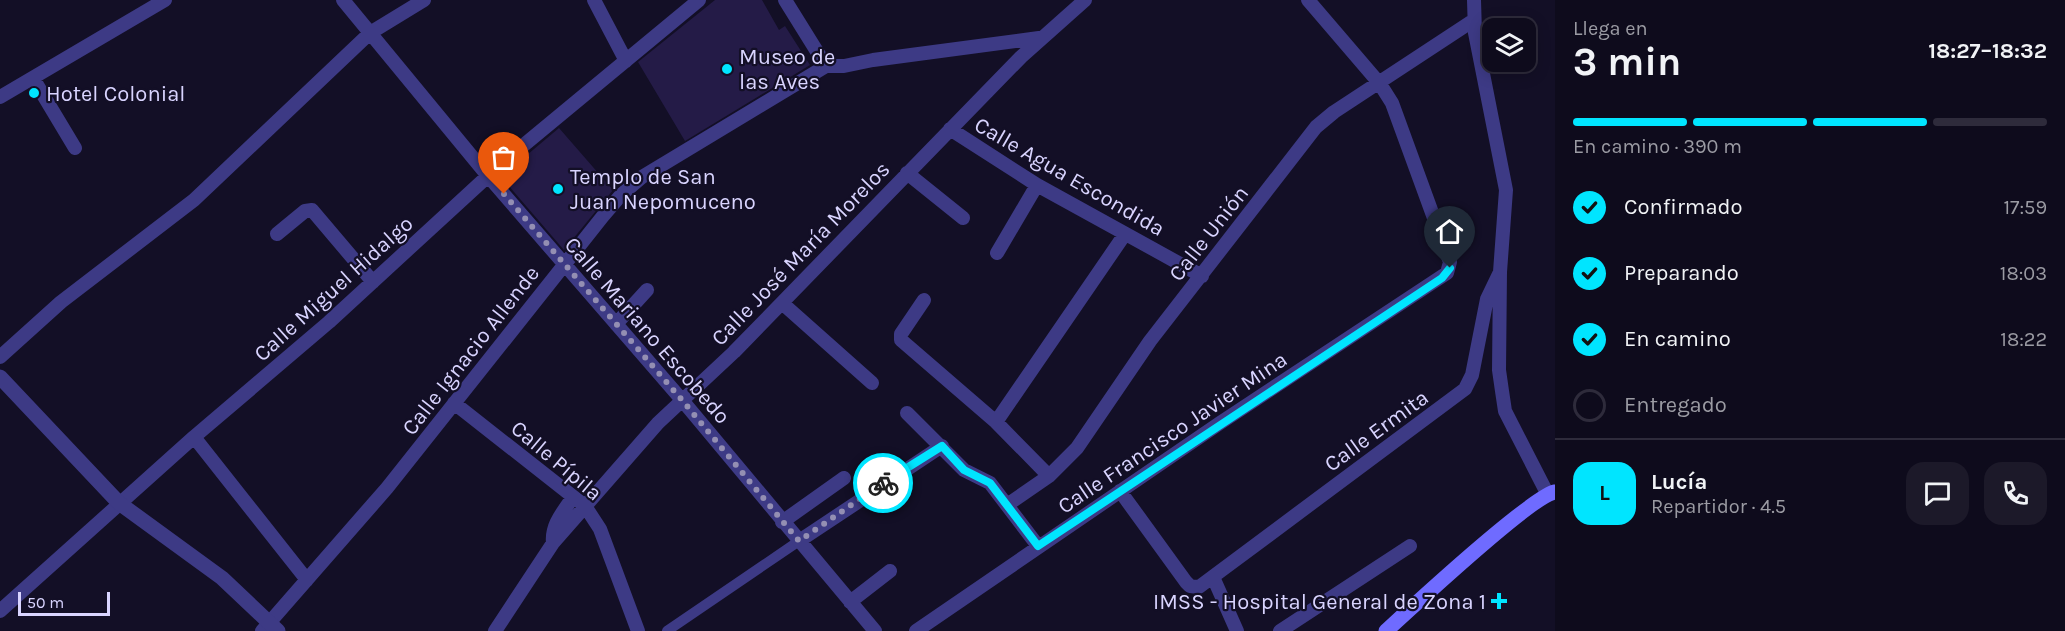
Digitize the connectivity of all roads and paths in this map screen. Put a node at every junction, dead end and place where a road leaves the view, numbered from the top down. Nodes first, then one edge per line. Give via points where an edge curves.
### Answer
1 (165, 0) edge
2 (343, 0) edge
3 (424, 0) edge
4 (594, 0) edge
5 (699, 0) edge
6 (784, 0) edge
7 (1085, 0) edge
8 (1308, 0) edge
9 (1474, 0) edge
10 (1474, 20) junction
11 (370, 33) junction
12 (1039, 39) junction
13 (626, 61) junction
14 (826, 66) junction
15 (33, 78) junction
16 (1380, 84) junction
17 (0, 97) edge
18 (950, 129) junction
19 (75, 148) dead end
20 (907, 173) junction
21 (488, 176) junction
22 (1037, 185) junction
23 (963, 218) dead end
24 (277, 234) dead end
25 (1125, 234) junction
26 (998, 253) dead end
27 (565, 264) junction
28 (1500, 272) junction
29 (1202, 276) junction
30 (374, 282) junction
31 (647, 290) dead end
32 (924, 300) dead end
33 (782, 303) junction
34 (616, 324) junction
35 (0, 357) edge
36 (0, 377) edge
37 (872, 383) dead end
38 (682, 400) junction
39 (454, 403) junction
40 (907, 413) dead end
41 (996, 422) junction
42 (194, 437) junction
43 (942, 446) junction
44 (1049, 476) junction
45 (843, 478) dead end
46 (1120, 491) junction
47 (1551, 493) edge
48 (573, 497) junction
49 (119, 503) junction
50 (1007, 505) junction
51 (585, 506) junction
52 (782, 522) junction
53 (799, 541) junction
54 (553, 543) junction
55 (1038, 546) junction
56 (1410, 546) dead end
57 (890, 571) dead end
58 (1213, 577) junction
59 (308, 580) junction
60 (850, 602) junction
61 (0, 611) edge
62 (270, 628) edge
63 (495, 631) edge
64 (638, 631) edge
65 (667, 631) edge
66 (875, 631) edge
67 (916, 631) edge
68 (1237, 631) edge
69 (1280, 631) edge
70 (1386, 631) edge

1 - 15 street
2 - 11 street, Calle Mariano Escobedo
3 - 11 street
4 - 13 street
5 - 13 street, Calle Miguel Hidalgo
6 - 14 street
7 - 12 street, Calle José María Morelos
8 - 16 street
9 - 10 street
10 - 16 street, Calle Unión
10 - 28 street via 1506,190
11 - 21 street, Calle Mariano Escobedo
11 - 35 street via 194,200 61,302
12 - 14 street, Calle Ignacio Allende
12 - 18 street, Calle José María Morelos
13 - 21 street, Calle Miguel Hidalgo
14 - 27 street, Calle Ignacio Allende via 630,186
15 - 17 street
15 - 19 street
16 - 29 street, Calle Unión via 1316,128
16 - 46 street, Calle Francisco Javier Mina via 1409,146 1450,268 1442,278
18 - 20 street, Calle José María Morelos
18 - 22 street, Calle Agua Escondida
20 - 23 street
20 - 33 street, Calle José María Morelos
21 - 27 street, Calle Mariano Escobedo
21 - 30 street, Calle Miguel Hidalgo
22 - 25 street, Calle Agua Escondida
22 - 26 street
24 - 30 street via 305,211 312,210
25 - 29 street, Calle Agua Escondida
25 - 41 street
27 - 34 street, Calle Mariano Escobedo
27 - 39 street, Calle Ignacio Allende
28 - 47 street via 1499,370 1505,411
28 - 58 street, Calle Ermita via 1487,298 1472,375 1465,389
29 - 44 street, Calle Unión via 1130,368 1077,448
30 - 42 street, Calle Miguel Hidalgo
31 - 34 street
32 - 41 street via 901,340
33 - 37 street
33 - 38 street, Calle José María Morelos
34 - 38 street, Calle Mariano Escobedo
36 - 49 street
38 - 51 street, Calle José María Morelos
38 - 52 street, Calle Mariano Escobedo
39 - 48 street, Calle Pípila
39 - 59 street, Calle Ignacio Allende
40 - 43 street
41 - 44 street
42 - 49 street, Calle Miguel Hidalgo
42 - 59 street
43 - 50 street via 964,470 990,483
43 - 53 street
44 - 50 street, Calle Unión
45 - 52 street
46 - 55 street, Calle Francisco Javier Mina
46 - 58 street, Calle Ermita via 1190,586 1199,587
47 - 70 main road
48 - 51 street, Calle Pípila
48 - 54 street, Calle José María Morelos via 558,518
49 - 61 street, Calle Miguel Hidalgo
49 - 62 street via 201,562
50 - 55 street
51 - 54 street, Calle José María Morelos
51 - 64 street, Calle Pípila via 600,529
52 - 53 street, Calle Mariano Escobedo
53 - 60 street, Calle Mariano Escobedo
53 - 65 street
54 - 63 street, Calle José María Morelos
55 - 67 street, Calle Francisco Javier Mina
56 - 69 street
57 - 60 street
58 - 68 street
59 - 62 street, Calle Ignacio Allende
60 - 66 street, Calle Mariano Escobedo

